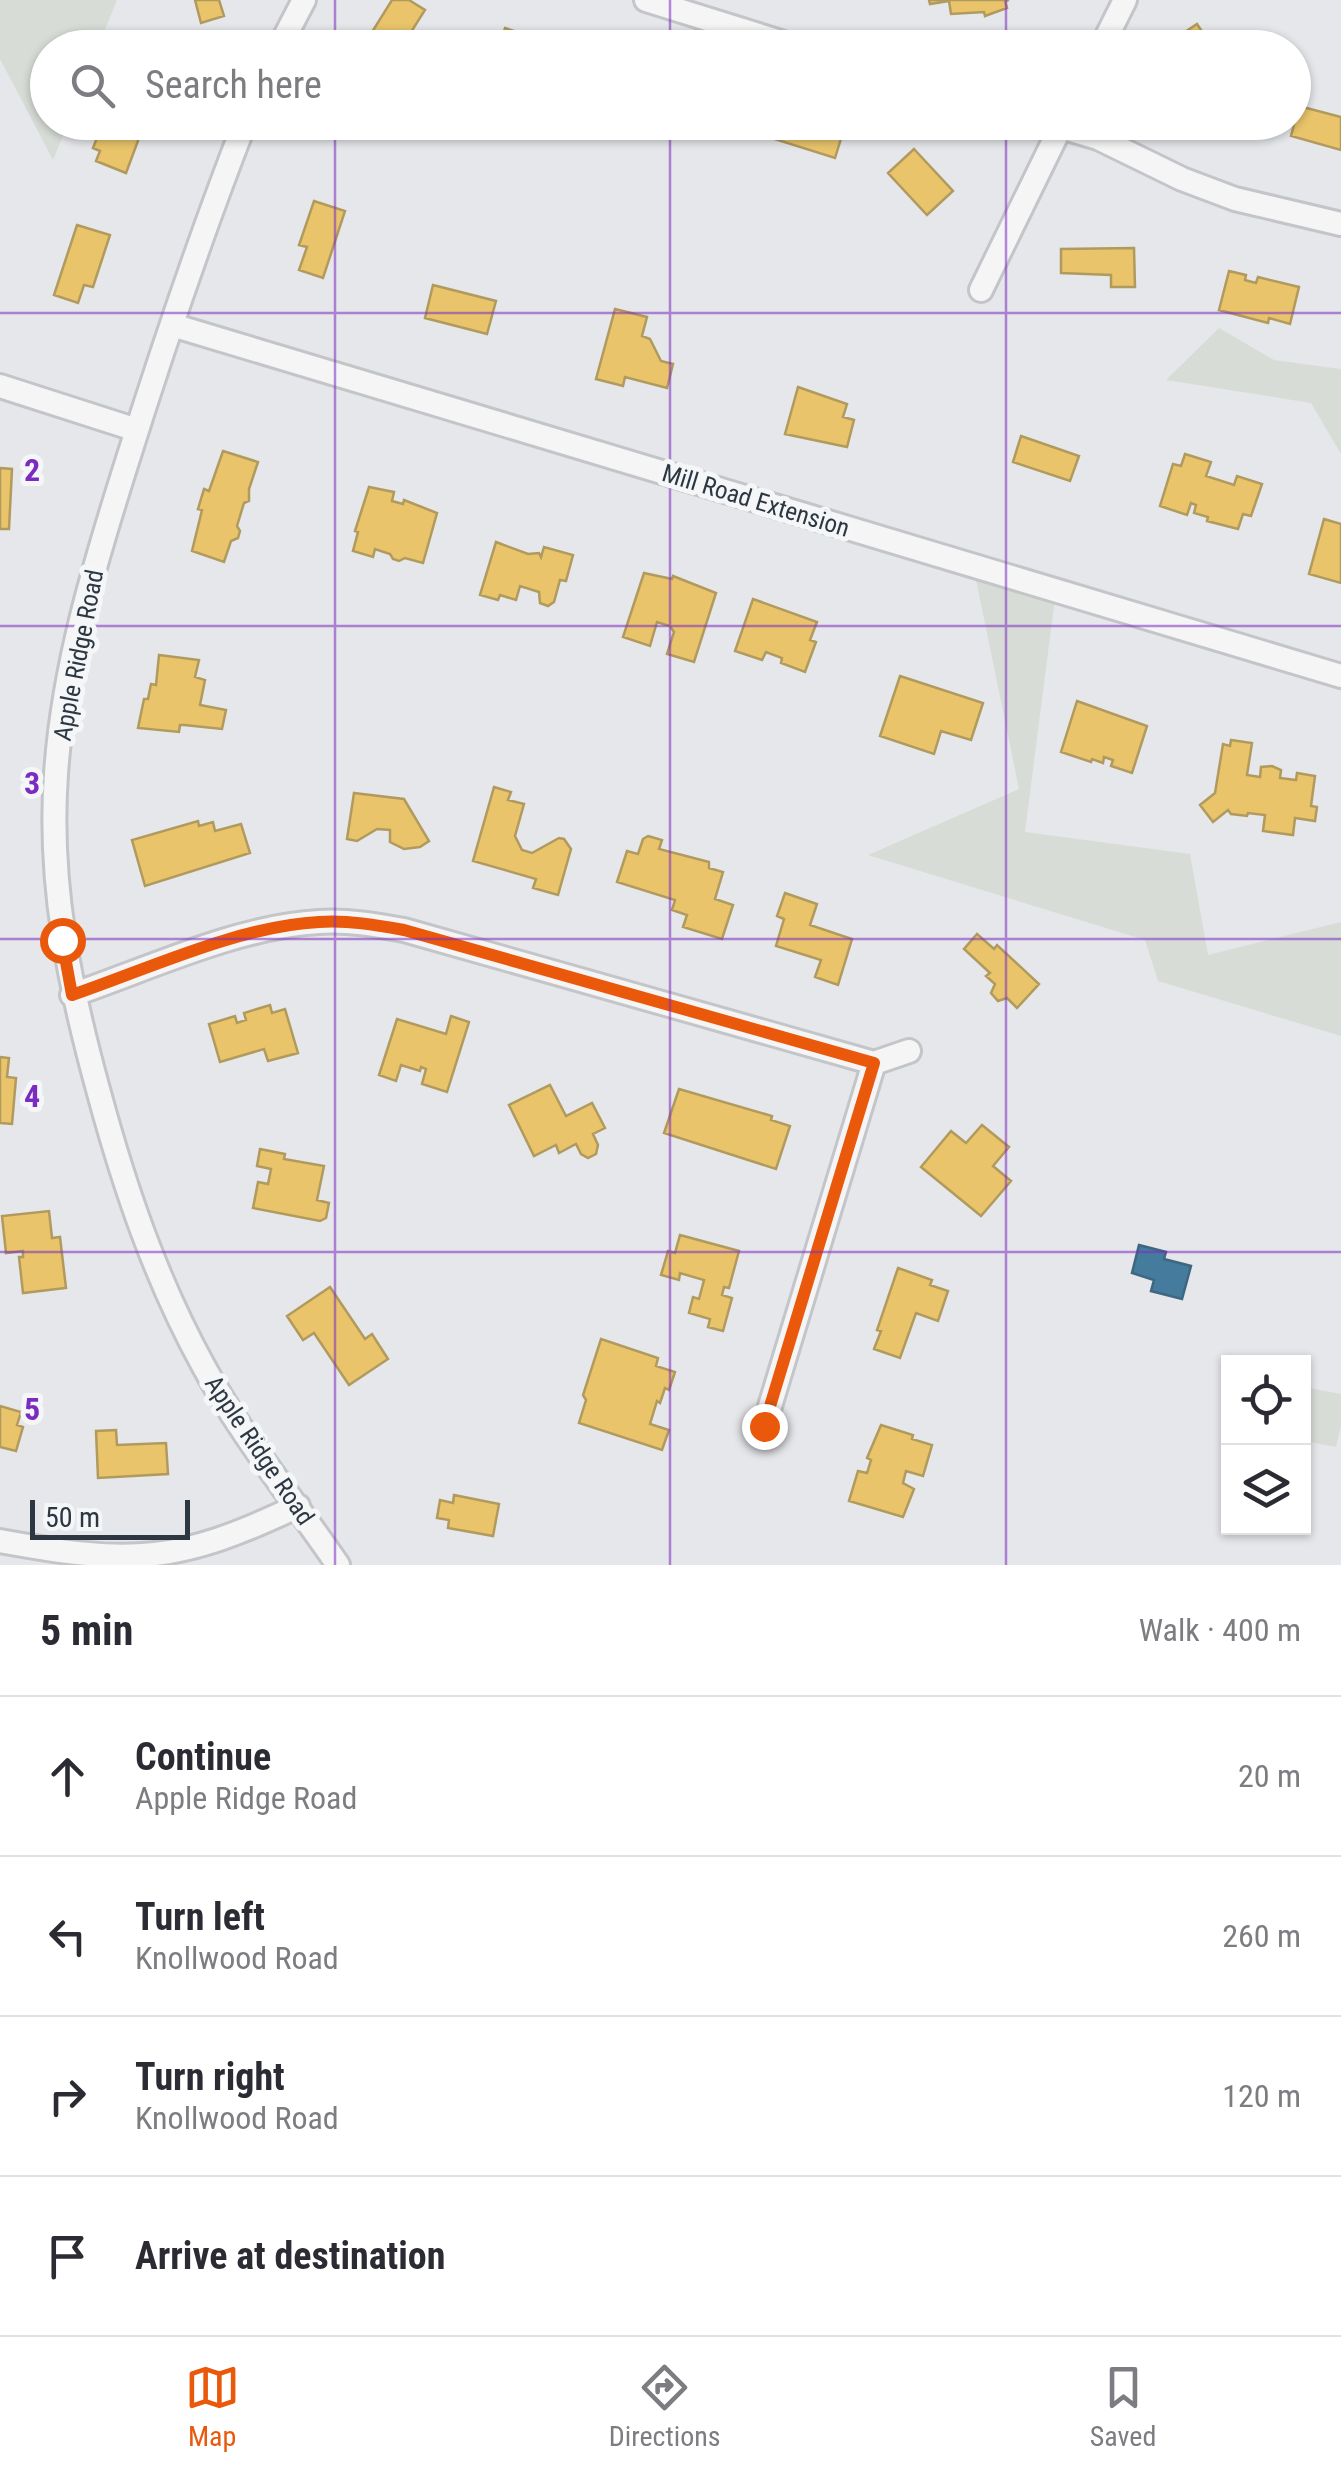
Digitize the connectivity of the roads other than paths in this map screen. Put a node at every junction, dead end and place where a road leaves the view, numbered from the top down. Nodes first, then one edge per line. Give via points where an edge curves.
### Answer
1 (304, 0) edge
2 (646, 0) edge
3 (1125, 0) edge
4 (288, 30) edge
5 (742, 30) edge
6 (1110, 30) edge
7 (239, 140) edge
8 (1049, 140) edge
9 (1102, 140) edge
10 (1341, 224) edge
11 (981, 290) dead end
12 (172, 325) junction
13 (0, 386) edge
14 (137, 430) junction
15 (1341, 676) edge
16 (72, 995) junction
17 (909, 1051) dead end
18 (874, 1063) junction
19 (764, 1426) dead end
20 (298, 1506) junction
21 (0, 1540) edge
22 (338, 1565) edge

1 - 4 street
2 - 5 street
3 - 6 street
7 - 12 street, Apple Ridge Road
8 - 11 street
9 - 10 street via 1235,199
12 - 14 street, Apple Ridge Road
12 - 15 street, Mill Road Extension
13 - 14 street
14 - 16 street, Apple Ridge Road via 97,556 62,719 54,830
16 - 18 street via 248,934 320,922 363,923
16 - 20 street, Apple Ridge Road via 121,1174 172,1305 240,1428
17 - 18 street
18 - 19 street
20 - 21 street via 222,1542 152,1560 79,1560
20 - 22 street, Apple Ridge Road

